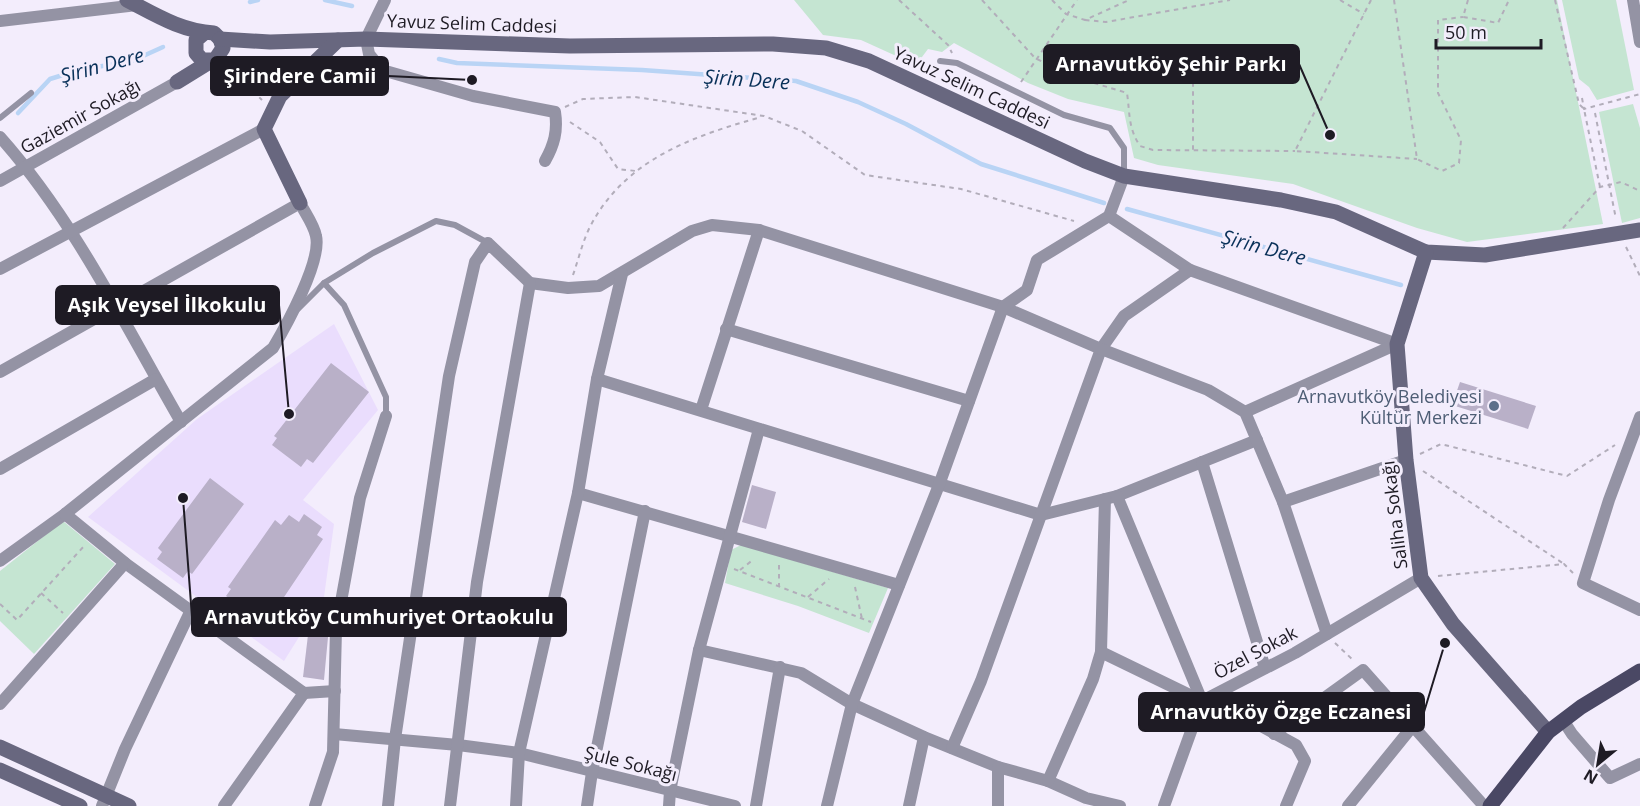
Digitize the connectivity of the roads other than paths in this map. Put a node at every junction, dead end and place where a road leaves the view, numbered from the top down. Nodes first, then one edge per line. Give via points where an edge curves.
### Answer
1 (386, 0) edge
2 (1633, 0) edge
3 (132, 3) edge
4 (0, 21) edge
5 (366, 39) junction
6 (338, 40) junction
7 (197, 42) junction
8 (1640, 42) edge
9 (218, 53) junction
10 (940, 61) dead end
11 (177, 82) junction
12 (31, 93) dead end
13 (0, 117) edge
14 (264, 129) junction
15 (0, 137) edge
16 (545, 161) dead end
17 (26, 166) junction
18 (1125, 176) junction
19 (0, 182) edge
20 (300, 203) junction
21 (1109, 216) junction
22 (759, 230) junction
23 (1640, 230) edge
24 (70, 231) junction
25 (488, 243) junction
26 (1426, 252) junction
27 (0, 269) edge
28 (1190, 270) junction
29 (622, 274) junction
30 (324, 283) junction
31 (530, 283) junction
32 (1003, 307) junction
33 (115, 308) junction
34 (293, 314) junction
35 (726, 329) junction
36 (1397, 344) junction
37 (1101, 349) junction
38 (0, 372) edge
39 (156, 379) junction
40 (597, 379) junction
41 (969, 401) junction
42 (701, 410) junction
43 (1245, 411) junction
44 (386, 416) joint
45 (1640, 417) edge
46 (181, 422) junction
47 (759, 429) junction
48 (1638, 432) edge
49 (1257, 440) junction
50 (1406, 460) junction
51 (1202, 462) junction
52 (0, 469) edge
53 (939, 485) junction
54 (578, 493) junction
55 (1111, 498) junction
56 (1283, 502) junction
57 (645, 511) junction
58 (65, 514) junction
59 (1041, 515) junction
60 (729, 534) junction
61 (0, 561) edge
62 (125, 563) junction
63 (1421, 578) junction
64 (899, 585) junction
65 (191, 610) junction
66 (1640, 610) edge
67 (1326, 634) junction
68 (699, 650) junction
69 (1101, 652) junction
70 (780, 667) junction
71 (1265, 668) junction
72 (1640, 671) edge
73 (334, 691) junction
74 (304, 693) junction
75 (1202, 700) junction
76 (0, 704) edge
77 (852, 704) junction
78 (1563, 720) junction
79 (1412, 727) junction
80 (1548, 732) junction
81 (333, 734) junction
82 (1274, 734) junction
83 (924, 737) junction
84 (395, 739) junction
85 (458, 745) junction
86 (0, 747) edge
87 (952, 748) junction
88 (519, 753) junction
89 (1640, 764) edge
90 (998, 767) junction
91 (592, 772) junction
92 (6, 773) edge
93 (1048, 781) junction
94 (0, 787) edge
95 (670, 791) junction
96 (104, 801) edge
97 (80, 806) edge
98 (129, 806) edge
99 (224, 806) edge
100 (315, 806) edge
101 (388, 806) edge
102 (450, 806) edge
103 (516, 806) edge
104 (587, 806) edge
105 (669, 806) edge
106 (735, 806) edge
107 (756, 806) edge
108 (827, 806) edge
109 (909, 806) edge
110 (998, 806) edge
111 (1120, 806) edge
112 (1164, 806) edge
113 (1286, 806) edge
114 (1348, 806) edge
115 (1484, 806) edge
116 (1490, 806) edge

1 - 5 street
2 - 8 street
3 - 4 street
3 - 7 main road via 181,28
5 - 6 main road, Yavuz Selim Caddesi
5 - 16 street via 369,54 382,70 473,96 555,112 554,146
5 - 18 main road, Yavuz Selim Caddesi via 570,46 773,44 826,48 869,61 1084,161
6 - 9 main road, Yavuz Selim Caddesi via 270,42
6 - 14 main road via 280,96
7 - 9 main road via 198,57
7 - 9 main road via 214,33
7 - 11 main road
9 - 11 main road
10 - 18 lane via 957,63 1064,115 1110,128 1124,148
11 - 17 street, Gaziemir Sokağı
12 - 13 lane
14 - 20 main road
14 - 24 street
15 - 17 street
17 - 19 street, Gaziemir Sokağı
17 - 24 street
18 - 21 street
18 - 26 main road, Yavuz Selim Caddesi via 1336,212
20 - 33 street
20 - 34 street via 317,238
21 - 28 street
21 - 32 street via 1037,260 1027,290
22 - 29 street via 712,225 692,231
22 - 32 street
22 - 35 street
23 - 26 main road, Yavuz Selim Caddesi via 1485,255
24 - 27 street
24 - 33 street
25 - 30 lane via 455,225 436,221
25 - 31 street
25 - 84 street via 475,262 449,376
26 - 36 main road, Saliha Sokağı
28 - 36 street
28 - 37 street via 1124,316
29 - 31 street via 599,286 568,288
29 - 40 street
30 - 34 lane
30 - 44 lane via 344,305 386,397
31 - 85 street via 477,582
32 - 37 street
32 - 41 street
33 - 38 street
33 - 39 street
34 - 46 street via 273,348
35 - 41 street
35 - 42 street
36 - 43 street
36 - 50 main road, Saliha Sokağı
37 - 43 street via 1208,390
37 - 59 street
39 - 46 street
39 - 52 street
40 - 42 street
40 - 54 street
41 - 53 street
42 - 47 street
43 - 49 street
44 - 73 street via 360,498 336,629
45 - 48 street
46 - 58 street
47 - 53 street
47 - 60 street
48 - 66 street via 1609,500 1583,583
49 - 51 street
49 - 56 street
50 - 56 street
50 - 63 main road, Saliha Sokağı
51 - 55 street
51 - 71 street
53 - 59 street
53 - 64 street
54 - 57 street
54 - 88 street
55 - 59 street
55 - 69 street
55 - 75 street
56 - 67 street
57 - 60 street
57 - 91 street
58 - 61 street
58 - 62 street
59 - 87 street via 981,681
60 - 64 street
60 - 68 street
62 - 65 street
62 - 76 street
63 - 67 street, Özel Sokak
63 - 80 main road, Saliha Sokağı via 1454,624
64 - 77 street
65 - 74 street
65 - 96 street
67 - 71 street, Özel Sokak
68 - 70 street
68 - 95 street
69 - 75 street
69 - 93 street
70 - 77 street via 801,673
70 - 107 street
71 - 75 street, Özel Sokak
72 - 78 main road
73 - 74 street
73 - 81 street
74 - 99 street
75 - 82 street via 1239,714
75 - 112 street, Özel Sokak
77 - 83 street
77 - 108 street
78 - 80 main road
78 - 89 street via 1610,778
79 - 82 street via 1363,670
79 - 114 street
79 - 115 street
80 - 116 main road
81 - 84 street, Şule Sokağı
81 - 100 street via 333,752
82 - 113 street via 1296,745 1305,761
83 - 87 street
83 - 109 street
84 - 85 street, Şule Sokağı
84 - 101 street
85 - 88 street, Şule Sokağı
85 - 102 street
86 - 96 main road
87 - 90 street
88 - 91 street, Şule Sokağı
88 - 103 street
90 - 93 street
90 - 110 street
91 - 95 street, Şule Sokağı
91 - 104 street
92 - 94 main road
92 - 97 main road
93 - 111 street via 1086,798
95 - 105 street
95 - 106 street, Şule Sokağı
96 - 98 main road

